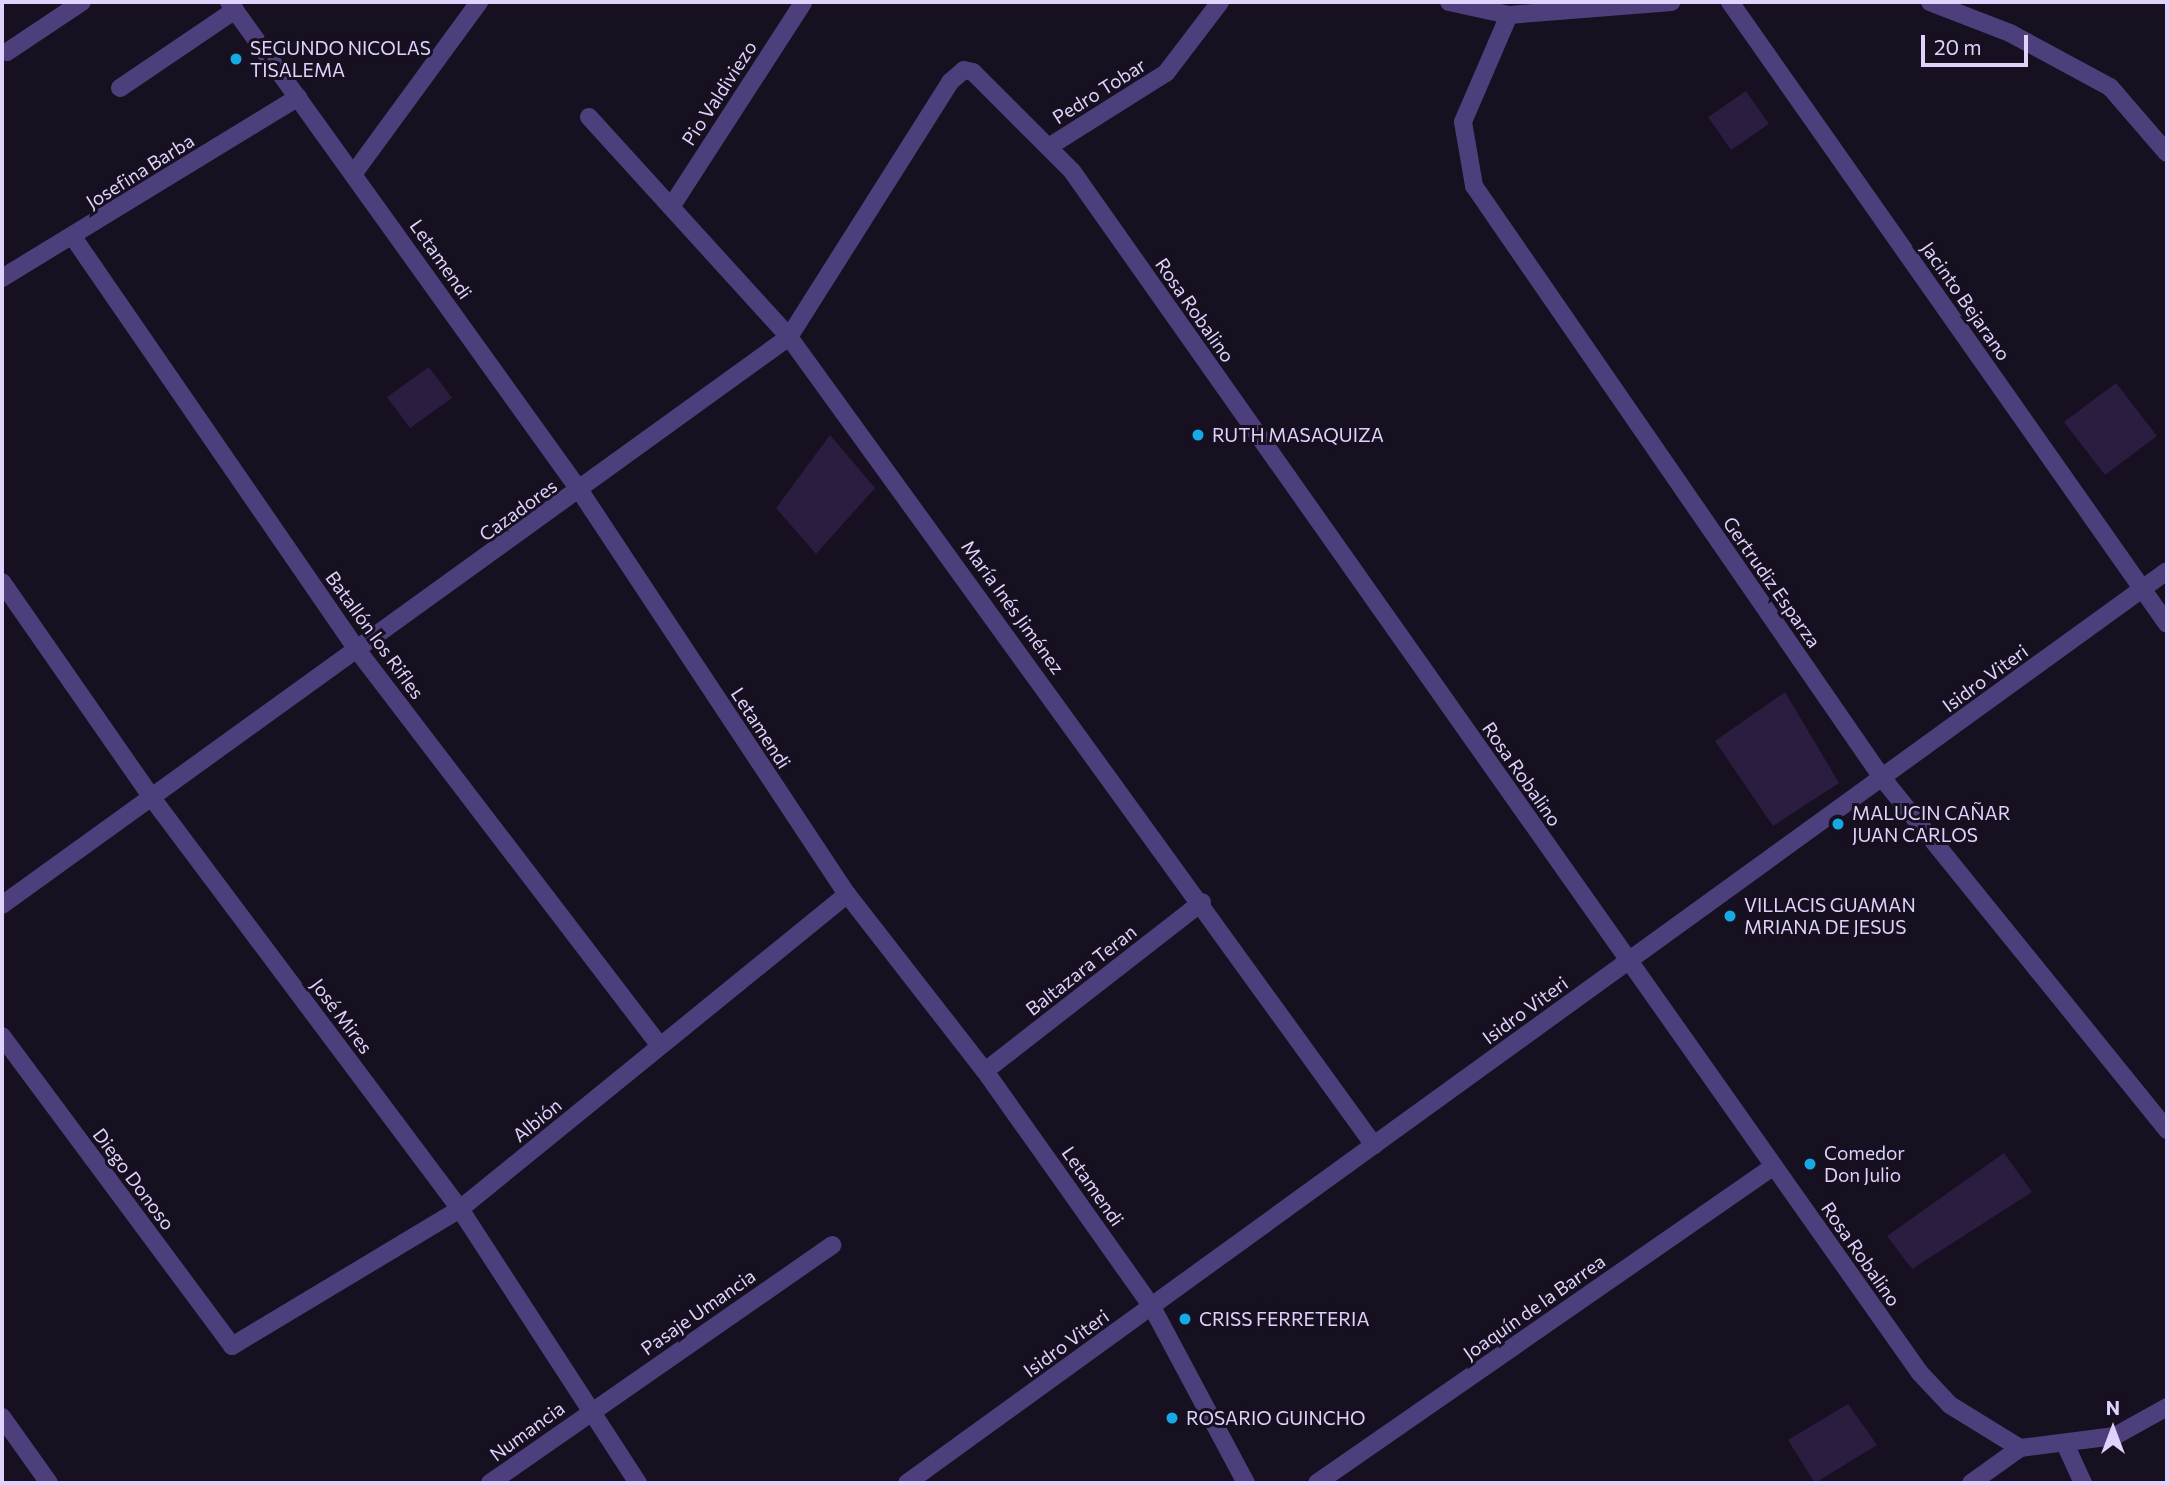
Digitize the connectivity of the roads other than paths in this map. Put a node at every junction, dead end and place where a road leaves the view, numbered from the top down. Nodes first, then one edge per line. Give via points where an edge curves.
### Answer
1 (82, 2) edge
2 (479, 2) edge
3 (1220, 2) edge
4 (1449, 2) edge
5 (1671, 2) edge
6 (1730, 2) edge
7 (1930, 2) edge
8 (803, 3) edge
9 (1580, 5) edge
10 (232, 6) edge
11 (1509, 15) junction
12 (7, 51) dead end
13 (972, 72) joint
14 (120, 88) dead end
15 (299, 97) junction
16 (589, 117) dead end
17 (1050, 146) junction
18 (2167, 153) edge
19 (354, 173) junction
20 (671, 207) junction
21 (73, 237) junction
22 (2, 278) edge
23 (789, 337) junction
24 (580, 491) junction
25 (2167, 571) edge
26 (2, 582) edge
27 (2143, 588) junction
28 (2167, 624) edge
29 (358, 651) junction
30 (1883, 779) junction
31 (152, 798) junction
32 (846, 894) junction
33 (1202, 902) junction
34 (2, 905) edge
35 (1627, 963) junction
36 (2, 1036) edge
37 (660, 1046) junction
38 (985, 1071) junction
39 (2167, 1130) edge
40 (1374, 1145) junction
41 (1774, 1166) junction
42 (460, 1209) junction
43 (832, 1245) dead end
44 (1152, 1307) junction
45 (232, 1346) joint
46 (2167, 1407) edge
47 (588, 1413) junction
48 (2, 1417) edge
49 (2066, 1446) junction
50 (2020, 1448) junction
51 (49, 1483) edge
52 (490, 1483) edge
53 (638, 1483) edge
54 (908, 1483) edge
55 (1246, 1483) edge
56 (1317, 1483) edge
57 (1971, 1483) edge
58 (2083, 1483) edge

1 - 12 street
2 - 19 street
3 - 17 street, Pedro Tobar via 1166,74
4 - 11 street
5 - 9 street
6 - 27 street, Jacinto Bejarano
7 - 18 street via 2010,33 2110,86
8 - 20 street, Pio Valdiviezo
9 - 11 street
10 - 14 street
10 - 15 street, Letamendi
11 - 30 street, Gertrudiz Esparza via 1463,122 1474,186
13 - 17 street, Rosa Robalino
13 - 23 street, Cazadores via 964,71 950,82
15 - 19 street, Letamendi
15 - 21 street, Josefina Barba
16 - 20 street, María Inés Jiménez
17 - 35 street, Rosa Robalino
19 - 24 street, Letamendi
20 - 23 street, María Inés Jiménez
21 - 22 street, Josefina Barba
21 - 29 street, Batallón los Rifles
23 - 24 street, Cazadores
23 - 33 street, María Inés Jiménez
24 - 29 street, Cazadores
24 - 32 street, Letamendi
25 - 27 street, Isidro Viteri
26 - 31 street, José Mires
27 - 28 street, Jacinto Bejarano
27 - 30 street, Isidro Viteri
29 - 31 street, Cazadores
29 - 37 street, Batallón los Rifles
30 - 35 street, Isidro Viteri
30 - 39 street, Gertrudiz Esparza
31 - 34 street, Cazadores
31 - 42 street, José Mires
32 - 37 street, Albión
32 - 38 street, Letamendi
33 - 38 street, Baltazara Teran
33 - 40 street, María Inés Jiménez
35 - 40 street, Isidro Viteri
35 - 41 street, Rosa Robalino
36 - 45 street, Diego Donoso
37 - 42 street, Albión
38 - 44 street, Letamendi
40 - 44 street, Isidro Viteri
41 - 50 street, Rosa Robalino via 1920,1373 1951,1405
41 - 56 street, Joaquín de la Barrea
42 - 45 street, Albión
42 - 47 street, José Mires
43 - 47 street, Pasaje Umancia
44 - 54 street, Isidro Viteri
44 - 55 street, Letamendi
46 - 49 street via 2115,1436
47 - 52 street, Numancia
47 - 53 street, José Mires
48 - 51 street
49 - 50 street
49 - 58 street
50 - 57 street

